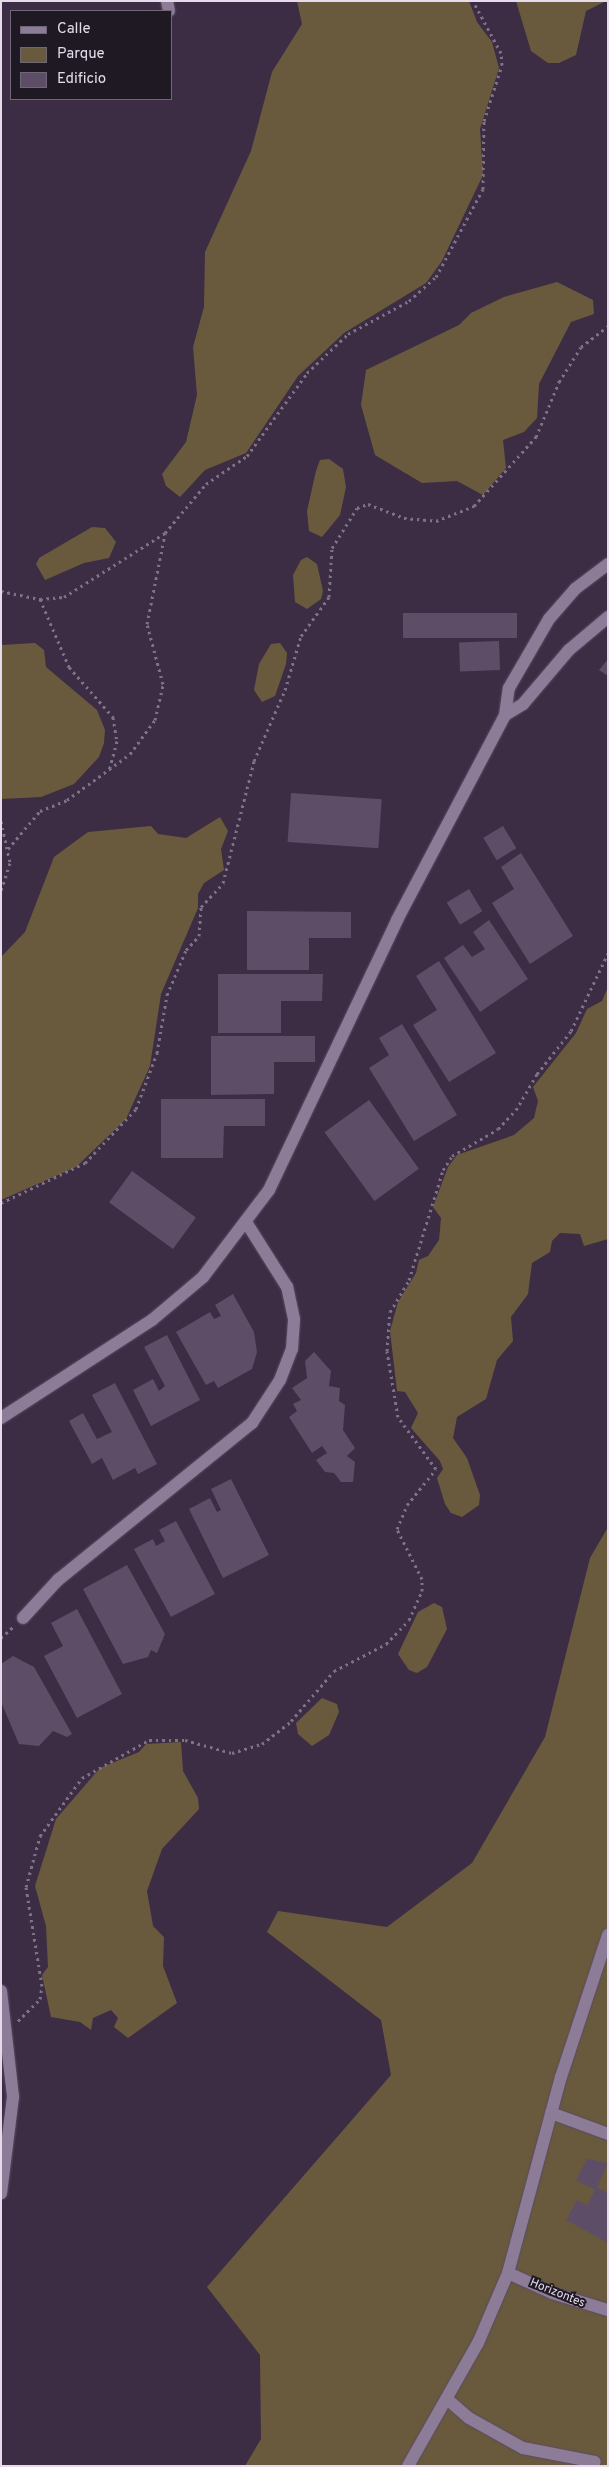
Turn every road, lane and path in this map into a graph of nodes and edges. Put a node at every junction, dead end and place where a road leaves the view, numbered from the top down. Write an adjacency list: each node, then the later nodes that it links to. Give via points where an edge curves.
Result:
1 (473, 1): 3 (path, via 501,53 502,65 484,121 483,189 436,277 409,301 348,334 306,373 247,456 206,484)
2 (608, 326): 14 (path, via 581,347 559,382 536,437 474,506 436,521 404,518 368,504 357,508 332,548 329,597 301,636 285,690 254,761 223,883 201,907 199,936 186,950 167,995 157,1054 136,1109 85,1163)
3 (165, 533): 6 (path, via 64,597); 9 (path, via 147,624 163,684 155,720)
4 (608, 564): 8 (street, via 575,589 549,619 509,688)
5 (1, 590): 6 (path)
6 (40, 599): 9 (path, via 69,667 113,717 117,741)
7 (608, 617): 8 (street, via 569,650 523,704)
8 (505, 715): 15 (street, via 397,920 269,1190)
9 (109, 771): 11 (path, via 67,800 40,811)
10 (1, 821): 11 (path)
11 (8, 849): 12 (path, via 9,876)
12 (1, 891)
13 (608, 953): 20 (path, via 571,1031 537,1074 516,1110 498,1128 452,1156 443,1170 409,1280 390,1312 387,1351 398,1417 436,1469 407,1504 396,1529 422,1579 422,1591 409,1620 386,1644 334,1671 290,1721 262,1744 232,1753 184,1740 149,1740 82,1778 40,1836 26,1887 40,1971 40,1999)
14 (1, 1203)
15 (246, 1222): 16 (street, via 202,1277 152,1320); 17 (street, via 287,1287 294,1319 292,1349 280,1380 252,1423 58,1580)
16 (2, 1418)
17 (23, 1618)
18 (608, 1936): 21 (street, via 596,1962)
19 (1, 1991): 20 (street)
20 (5, 2032): 23 (street, via 13,2097)
21 (551, 2113): 22 (street); 24 (street)
22 (608, 2134)
23 (1, 2193)
24 (508, 2273): 25 (street, Horizontes, via 552,2294); 26 (street, via 478,2343)
25 (608, 2310)
26 (447, 2399): 27 (street, via 477,2423 523,2448); 28 (street)
27 (597, 2463)
28 (408, 2466)

